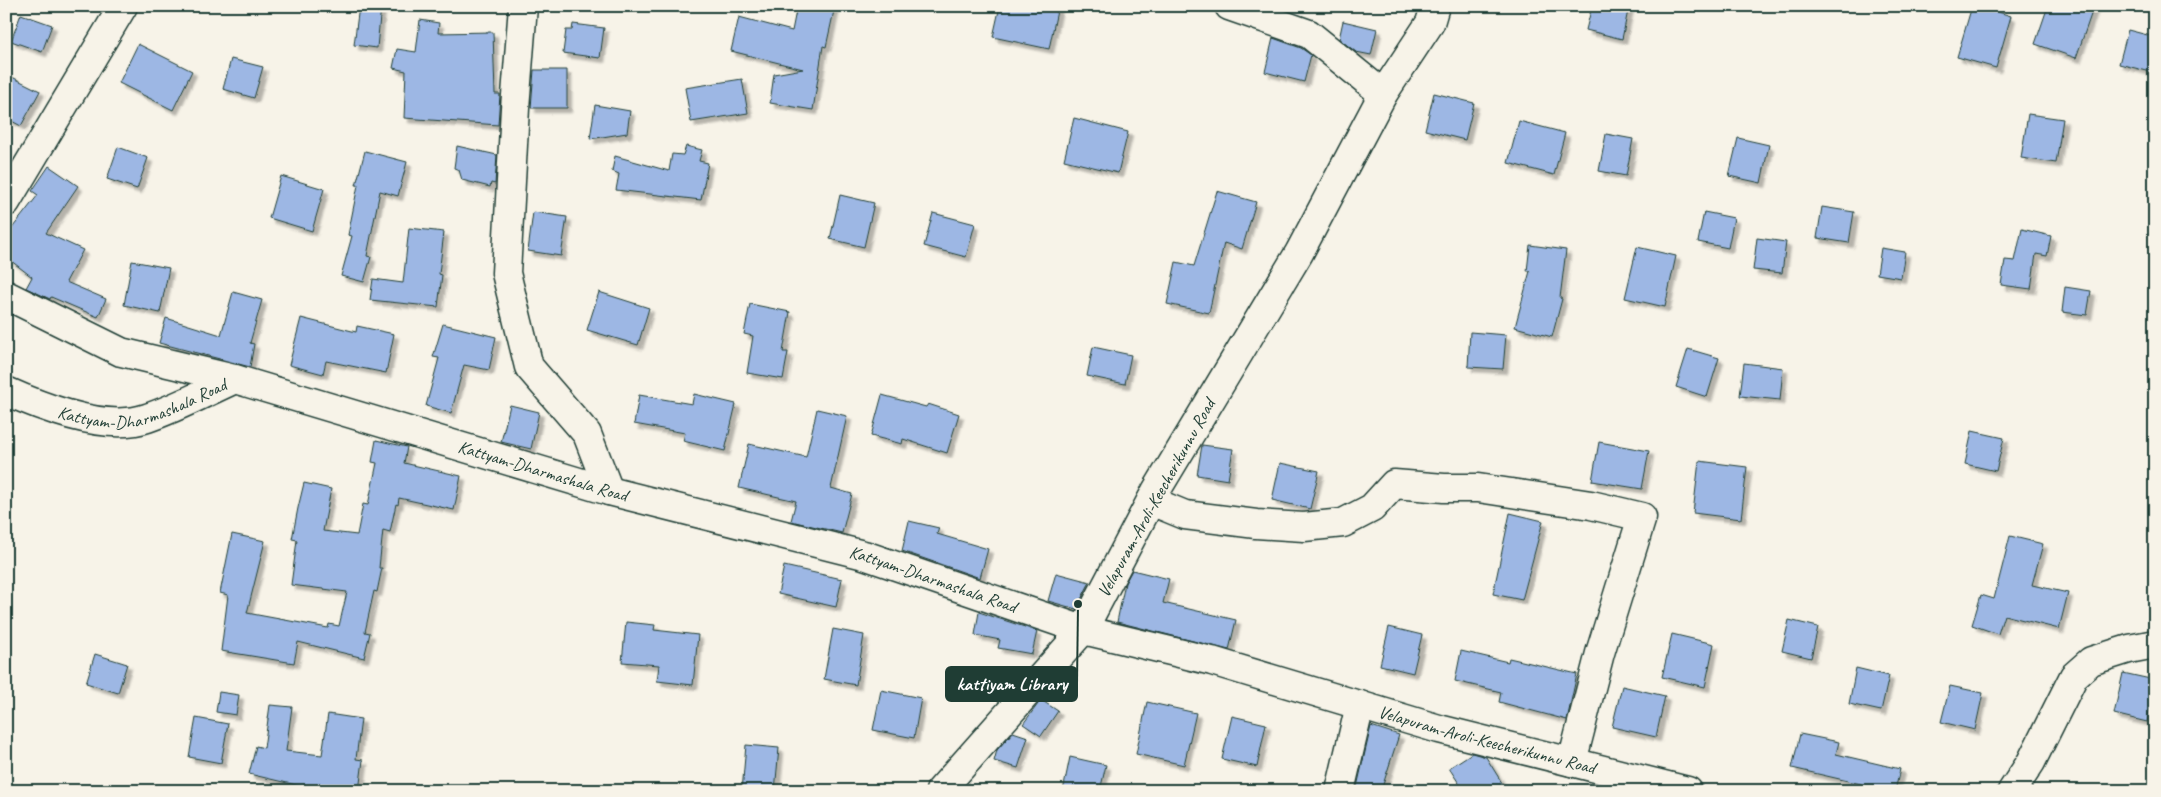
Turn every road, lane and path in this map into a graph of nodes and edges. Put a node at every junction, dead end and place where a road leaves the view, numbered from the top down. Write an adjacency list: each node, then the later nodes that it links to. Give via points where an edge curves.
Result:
1 (123, 6): 6 (street)
2 (523, 6): 10 (street, via 506,273 529,367 587,434)
3 (1229, 6): 5 (street, via 1309,34)
4 (1435, 6): 5 (street, Velapuram-Aroli-Keecherikunnu Road, via 1430,23)
5 (1383, 94): 11 (street, Velapuram-Aroli-Keecherikunnu Road, via 1298,254)
6 (6, 202)
7 (6, 295): 8 (street, via 121,352)
8 (236, 379): 9 (street, Kattyam-Dharmashala Road, via 146,419 115,423 92,420); 10 (street, Kattyam-Dharmashala Road)
9 (6, 391)
10 (609, 491): 12 (street, Kattyam-Dharmashala Road, via 864,555)
11 (1151, 501): 12 (street, Velapuram-Aroli-Keecherikunnu Road); 15 (street, via 1185,515 1304,527 1343,523 1372,508 1394,484 1478,488 1642,517 1600,653)
12 (1083, 630): 14 (street, Velapuram-Aroli-Keecherikunnu Road, via 1212,661); 16 (street)
13 (2155, 644): 19 (street, via 2091,661 2074,676 2031,762)
14 (1360, 705): 15 (street, Velapuram-Aroli-Keecherikunnu Road, via 1438,729); 17 (street)
15 (1572, 762): 18 (street, Velapuram-Aroli-Keecherikunnu Road)
16 (940, 791)
17 (1340, 791)
18 (1688, 791)
19 (2012, 791)

